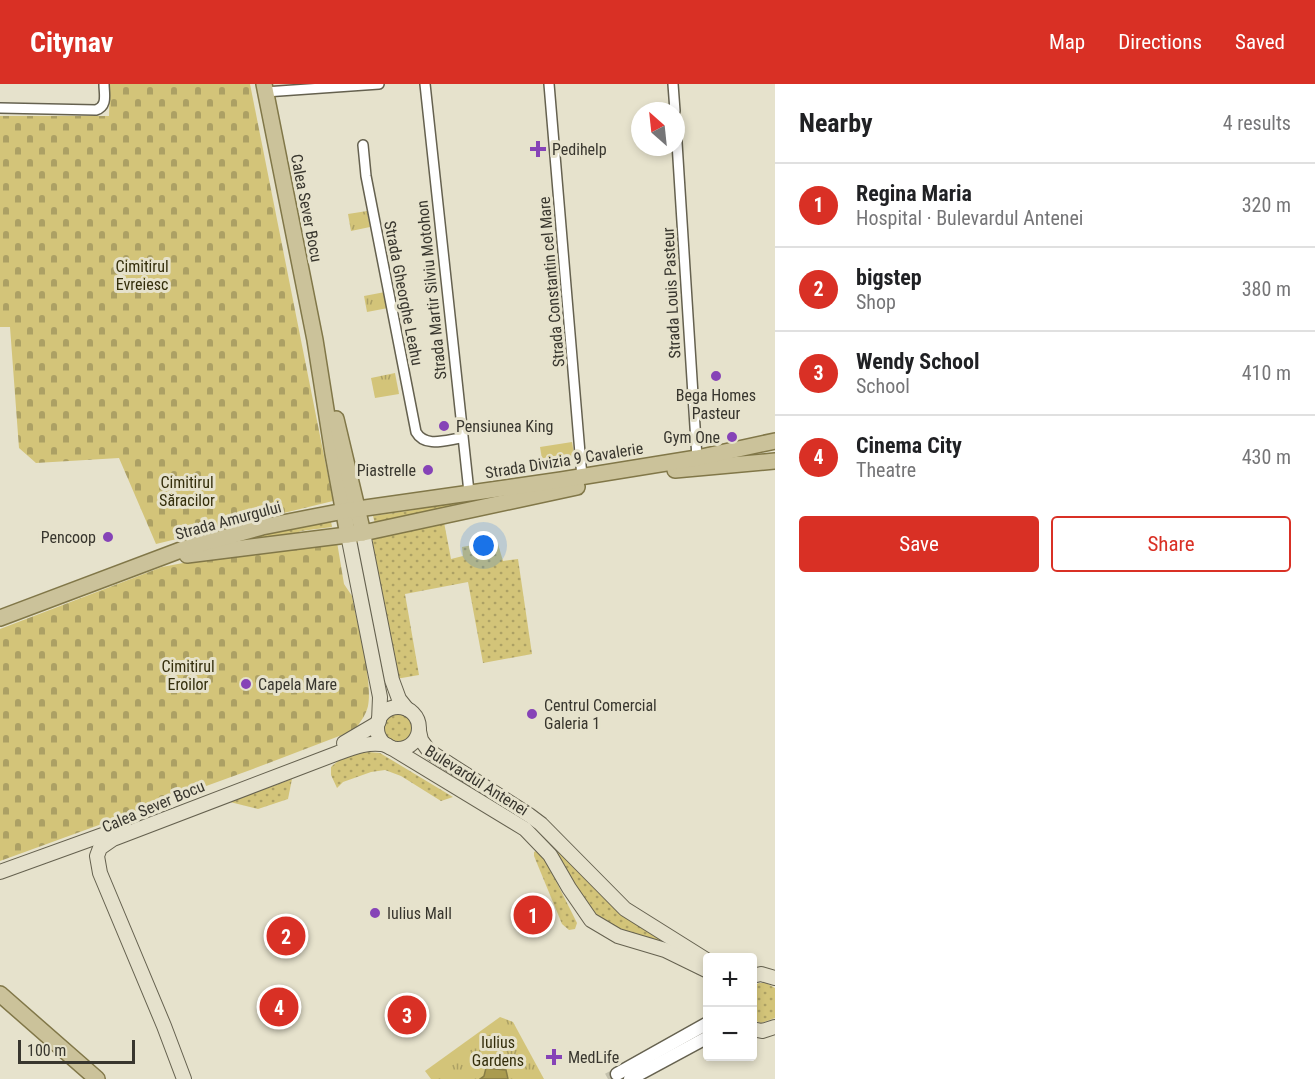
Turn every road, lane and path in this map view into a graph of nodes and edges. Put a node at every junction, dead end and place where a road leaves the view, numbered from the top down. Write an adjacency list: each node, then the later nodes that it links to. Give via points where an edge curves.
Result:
1 (104, 84): 8 (street, via 104,102 96,111)
2 (379, 84): 6 (street)
3 (425, 84): 11 (street, Strada Martir Silviu Motohon)
4 (549, 84): 15 (street, Strada Constantin cel Mare)
5 (673, 84): 7 (street)
6 (264, 88): 17 (main road, Calea Sever Bocu)
7 (674, 102)
8 (0, 108)
9 (363, 145): 11 (street, Strada Gheorghe Leahu, via 416,432 418,437 431,442)
10 (678, 156): 13 (street, Strada Louis Pasteur)
11 (461, 438): 16 (street, Strada Martir Silviu Motohon)
12 (775, 441): 13 (main road, Strada Divizia 9 Cavalerie)
13 (697, 458): 15 (main road, Strada Divizia 9 Cavalerie)
14 (775, 461): 18 (main road, Strada Divizia 9 Cavalerie, via 639,475)
15 (582, 477): 16 (main road, Strada Divizia 9 Cavalerie)
16 (469, 492): 17 (main road, Strada Divizia 9 Cavalerie)
17 (351, 510): 18 (main road, Calea Sever Bocu); 19 (main road, Strada Amurgului, via 222,537)
18 (356, 534): 19 (main road, Strada Amurgului, via 177,557); 21 (main road, Calea Sever Bocu); 22 (main road, Calea Sever Bocu, via 392,680 399,699)
19 (123, 571): 20 (main road, Strada Amurgului)
20 (0, 618)
21 (378, 686): 23 (main road, Calea Sever Bocu); 25 (main road, via 369,718)
22 (408, 709): 23 (main road, via 390,708); 24 (main road, via 416,716)
23 (378, 722): 25 (main road, Calea Sever Bocu); 26 (main road, via 379,735)
24 (419, 730): 26 (main road, via 408,746); 30 (main road, Bulevardul Antenei, via 429,751 541,824 625,909)
25 (352, 740): 27 (main road, Calea Sever Bocu)
26 (388, 746): 28 (main road, Calea Sever Bocu, via 372,743 350,749 152,823 113,839 100,848); 31 (main road, Bulevardul Antenei, via 525,829 550,855 591,920 618,936 665,950)
27 (76, 845): 28 (main road); 29 (main road, Calea Sever Bocu)
28 (97, 856): 41 (main road, Calea Sever Bocu, via 102,878)
29 (0, 872)
30 (703, 958)
31 (703, 969)
32 (757, 975): 33 (main road)
33 (775, 977)
34 (0, 994): 40 (main road)
35 (703, 1026): 39 (street)
36 (775, 1027): 37 (main road)
37 (757, 1030)
38 (703, 1040): 42 (street)
39 (617, 1074)
40 (97, 1079)
41 (184, 1079)
42 (630, 1079)

